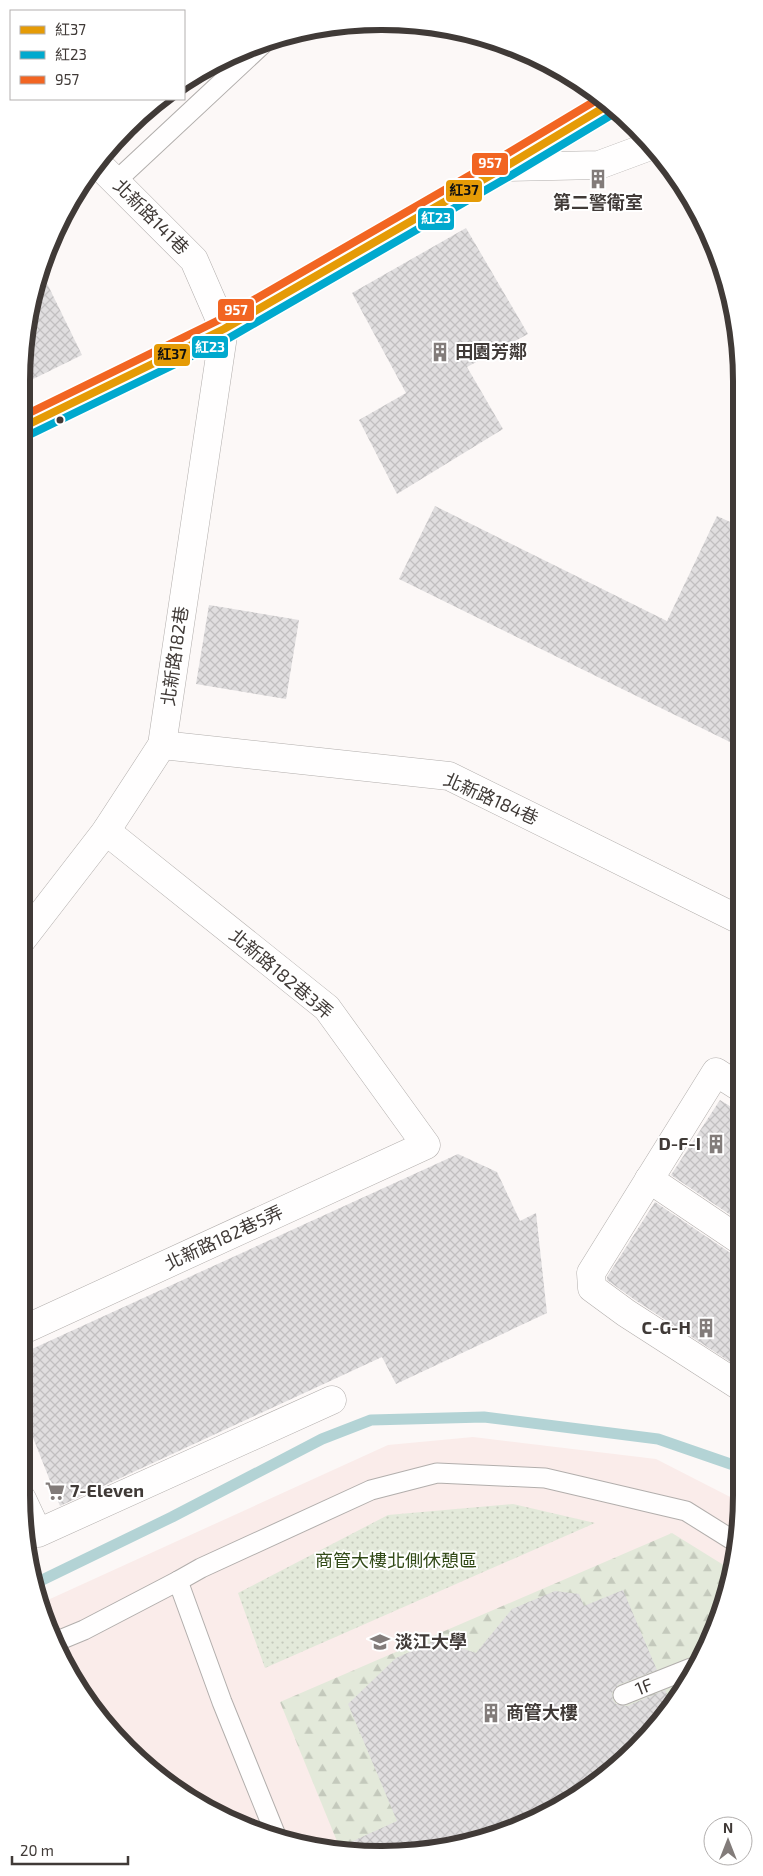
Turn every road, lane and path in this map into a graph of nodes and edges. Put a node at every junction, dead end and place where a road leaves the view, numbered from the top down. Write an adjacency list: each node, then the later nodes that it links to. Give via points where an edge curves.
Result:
1 (246, 57): 5 (lane)
2 (602, 109): 4 (street)
3 (644, 148): 4 (street, via 599,165)
4 (505, 167): 6 (street)
5 (106, 172): 6 (street, 北新路141巷, via 194,260)
6 (224, 329): 7 (street); 8 (street, 北新路182巷)
7 (30, 424)
8 (162, 745): 9 (street, 北新路182巷); 10 (street, 北新路184巷, via 449,776)
9 (106, 831): 11 (street, 北新路182巷); 13 (street, 北新路182巷3弄, via 327,1008)
10 (733, 917)
11 (30, 929)
12 (733, 1083): 14 (street, via 716,1072)
13 (426, 1145): 16 (street, 北新路182巷5弄)
14 (649, 1179): 15 (street); 17 (street, via 591,1273 592,1288)
15 (733, 1236)
16 (30, 1326)
17 (733, 1381)
18 (332, 1400): 19 (street, via 38,1533)
19 (31, 1518)
20 (730, 1539): 21 (lane, via 686,1511 545,1478 437,1473 370,1490)
21 (178, 1581): 22 (lane); 25 (lane)
22 (61, 1639)
23 (686, 1671): 24 (lane, 1F)
24 (624, 1695)
25 (273, 1828)

